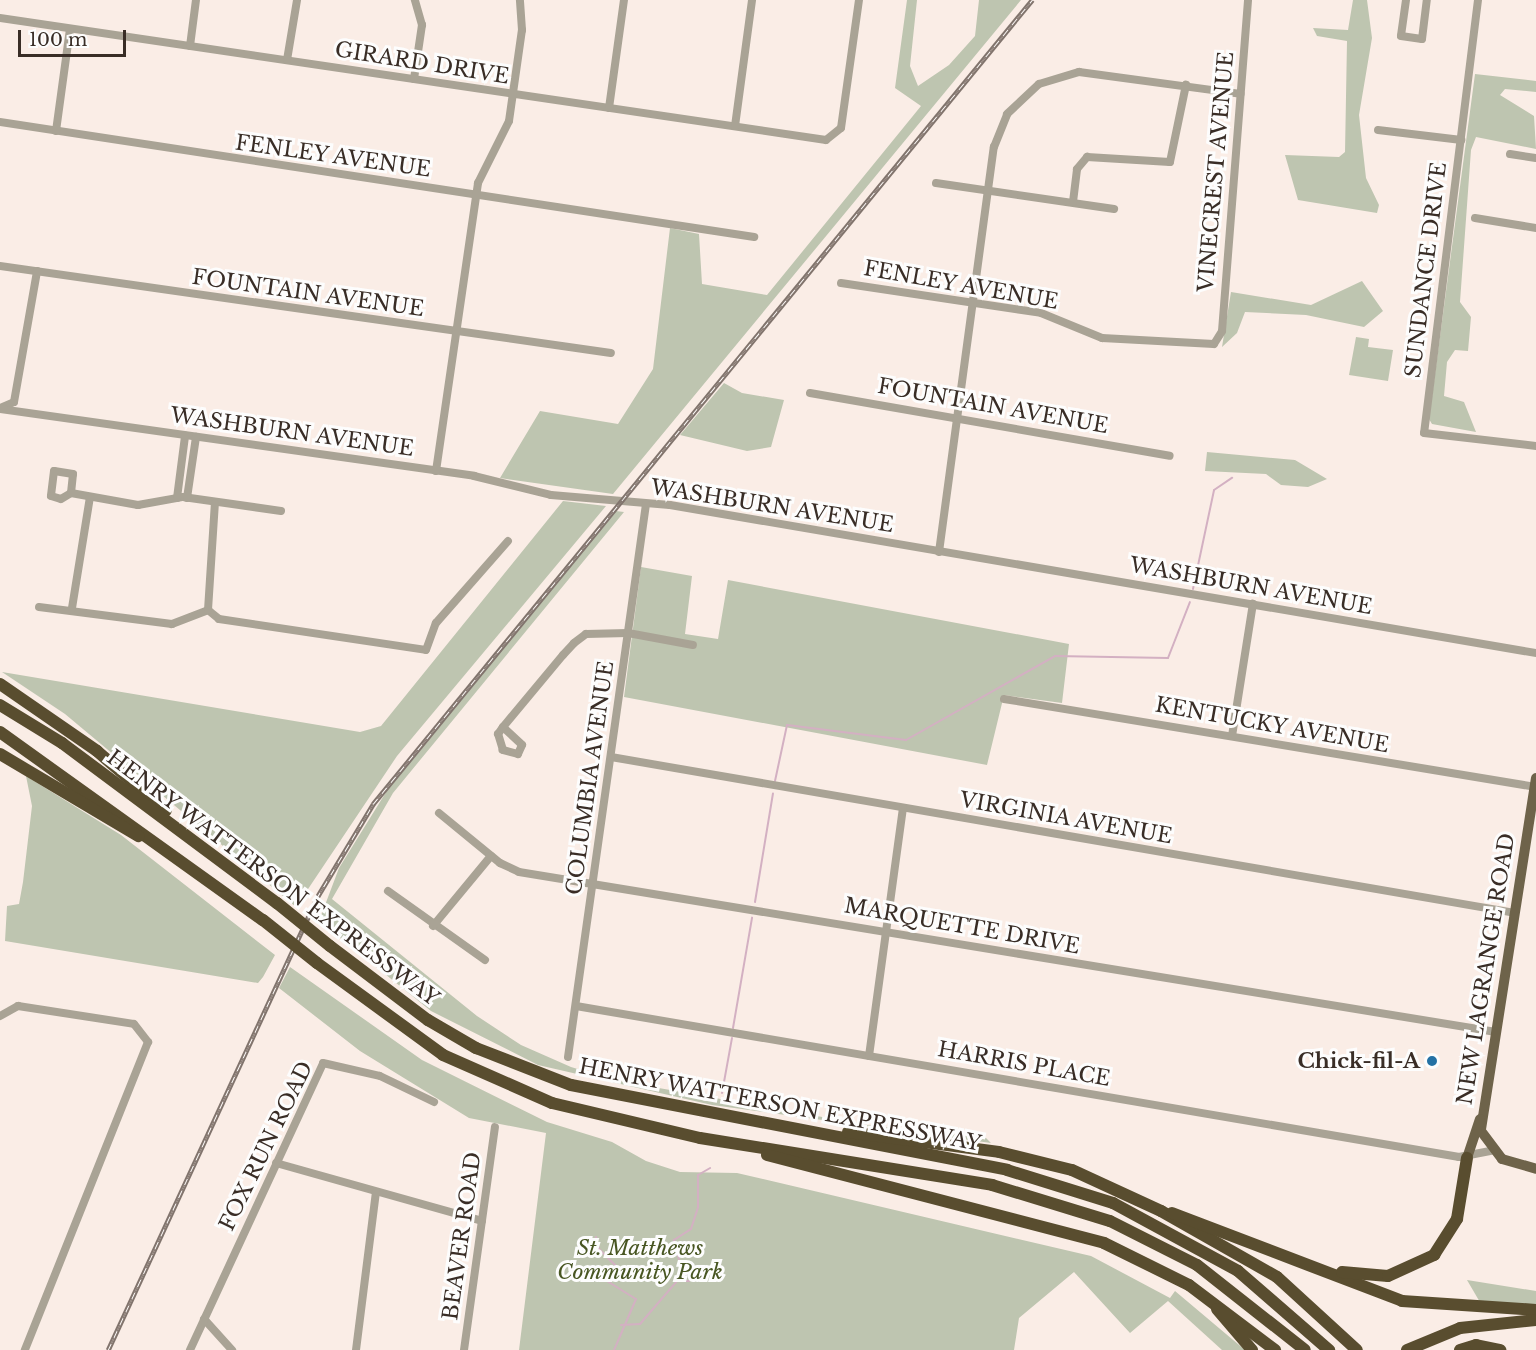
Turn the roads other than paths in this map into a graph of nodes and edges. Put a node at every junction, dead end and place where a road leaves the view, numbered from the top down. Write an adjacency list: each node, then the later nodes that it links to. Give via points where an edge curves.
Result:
1 (196, 0): 14 (street)
2 (297, 0): 15 (street)
3 (415, 0): 16 (street, via 422,25)
4 (520, 0): 19 (street)
5 (624, 0): 20 (street)
6 (752, 0): 22 (street)
7 (859, 0): 22 (street, GIRARD DRIVE, via 836,135 819,140)
8 (1248, 0): 18 (street, VINECREST AVENUE)
9 (1406, 0): 10 (street, via 1401,36 1422,39)
10 (1427, 0)
11 (1478, 0): 25 (street, SUNDANCE DRIVE)
12 (0, 18): 13 (street, GIRARD DRIVE)
13 (70, 29): 14 (street, GIRARD DRIVE); 24 (street)
14 (190, 46): 15 (street, GIRARD DRIVE)
15 (287, 60): 16 (street, GIRARD DRIVE)
16 (414, 79): 19 (street, GIRARD DRIVE)
17 (1186, 86): 18 (street); 29 (street, via 1088,72 1039,84 1017,102 998,130); 31 (street, via 1170,162 1087,157 1077,169)
18 (1240, 94): 41 (street, VINECREST AVENUE, via 1222,331)
19 (513, 95): 20 (street, GIRARD DRIVE); 30 (street, via 509,121)
20 (609, 108): 22 (street, GIRARD DRIVE)
21 (0, 122): 24 (street, FENLEY AVENUE)
22 (735, 126)
23 (1378, 130): 25 (street)
24 (56, 131): 30 (street, FENLEY AVENUE)
25 (1461, 140): 48 (street, SUNDANCE DRIVE, via 1424,433)
26 (1510, 154): 27 (street)
27 (1536, 158)
28 (936, 183): 29 (street)
29 (988, 192): 31 (street); 39 (street)
30 (477, 195): 35 (street, FENLEY AVENUE); 40 (street)
31 (1073, 202): 32 (street)
32 (1114, 209)
33 (1475, 218): 34 (street)
34 (1536, 228)
35 (754, 237)
36 (0, 266): 37 (street, FOUNTAIN AVENUE)
37 (37, 271): 40 (street, FOUNTAIN AVENUE); 44 (street, via 14,402)
38 (841, 283): 39 (street, FENLEY AVENUE)
39 (974, 302): 41 (street, FENLEY AVENUE, via 1049,315 1102,338); 45 (street)
40 (455, 334): 42 (street, FOUNTAIN AVENUE); 50 (street)
41 (1214, 344)
42 (611, 353)
43 (810, 393): 45 (street, FOUNTAIN AVENUE)
44 (0, 409): 46 (street, WASHBURN AVENUE)
45 (958, 418): 49 (street, FOUNTAIN AVENUE); 59 (street)
46 (185, 435): 47 (street, WASHBURN AVENUE); 53 (street)
47 (196, 437): 50 (street, WASHBURN AVENUE); 54 (street)
48 (1536, 446)
49 (1170, 456)
50 (436, 471): 56 (street, WASHBURN AVENUE, via 551,495)
51 (71, 493): 52 (street)
52 (90, 497): 53 (street, via 138,505); 62 (street)
53 (177, 498): 54 (street)
54 (187, 498): 55 (street)
55 (215, 503): 57 (street); 63 (street)
56 (646, 504): 59 (street, WASHBURN AVENUE); 64 (street, COLUMBIA AVENUE)
57 (281, 511)
58 (508, 542): 63 (street, via 436,622 426,650 219,619)
59 (939, 552): 60 (street, WASHBURN AVENUE)
60 (1253, 604): 66 (street, WASHBURN AVENUE); 72 (street)
61 (39, 607): 62 (street)
62 (72, 608): 63 (street, via 172,624)
63 (208, 610)
64 (628, 633): 65 (street); 70 (street, via 599,631 582,637); 74 (street, COLUMBIA AVENUE)
65 (693, 645)
66 (1536, 653)
67 (0, 684): 79 (highway, via 97,751)
68 (1004, 699): 72 (street, KENTUCKY AVENUE)
69 (0, 705): 79 (highway, HENRY WATTERSON EXPRESSWAY, via 62,743)
70 (503, 727)
71 (0, 732): 81 (highway, HENRY WATTERSON EXPRESSWAY)
72 (1232, 736): 75 (street, KENTUCKY AVENUE)
73 (0, 754): 81 (highway)
74 (611, 757): 76 (street, VIRGINIA AVENUE); 80 (street, COLUMBIA AVENUE)
75 (1536, 784): 83 (main road, NEW LAGRANGE ROAD)
76 (903, 808): 83 (street, VIRGINIA AVENUE); 85 (street)
77 (439, 813): 78 (street, MARQUETTE DRIVE)
78 (491, 856): 80 (street, MARQUETTE DRIVE, via 519,872); 84 (street)
79 (232, 870): 93 (highway, HENRY WATTERSON EXPRESSWAY, bridge, via 428,1020 507,1062 591,1092)
80 (593, 882): 85 (street, MARQUETTE DRIVE); 87 (street, COLUMBIA AVENUE)
81 (220, 888): 96 (highway, HENRY WATTERSON EXPRESSWAY, bridge, via 404,1030 488,1078 594,1116)
82 (388, 891): 84 (street)
83 (1515, 913): 89 (main road, NEW LAGRANGE ROAD)
84 (433, 926): 86 (street)
85 (886, 931): 89 (street, MARQUETTE DRIVE); 90 (street)
86 (485, 960)
87 (576, 1006): 90 (street, HARRIS PLACE); 91 (street, COLUMBIA AVENUE)
88 (0, 1016): 109 (street, via 18,1006 134,1024 148,1042)
89 (1496, 1032): 94 (main road, NEW LAGRANGE ROAD)
90 (870, 1056): 98 (street, HARRIS PLACE)
91 (568, 1057)
92 (434, 1102): 99 (street, FOX RUN ROAD, via 380,1076 325,1062)
93 (718, 1116): 102 (highway, via 1027,1158 1072,1170); 117 (highway, HENRY WATTERSON EXPRESSWAY, via 1007,1170 1090,1194 1154,1221 1229,1265)
94 (1482, 1116): 97 (main road, NEW LAGRANGE ROAD, via 1481,1131); 98 (main road)
95 (495, 1127): 103 (street, BEAVER ROAD)
96 (700, 1138): 105 (highway, via 1077,1234 1140,1258); 116 (highway, HENRY WATTERSON EXPRESSWAY, via 964,1179 1074,1207 1197,1265)
97 (1491, 1151): 98 (street, HARRIS PLACE); 100 (main road, via 1505,1161)
98 (1467, 1158): 104 (highway, via 1456,1223 1442,1246 1419,1265 1369,1277)
99 (276, 1163): 101 (street); 107 (street, FOX RUN ROAD)
100 (1536, 1169)
101 (376, 1192): 103 (street); 112 (street)
102 (1161, 1211): 104 (highway, via 1185,1215); 118 (highway, via 1277,1277)
103 (482, 1221): 113 (street, BEAVER ROAD)
104 (1299, 1259): 106 (highway, via 1401,1300)
105 (1207, 1297): 114 (highway); 115 (highway)
106 (1536, 1310)
107 (204, 1319): 110 (street, FOX RUN ROAD); 111 (street)
108 (1536, 1320): 119 (highway, via 1460,1328)
109 (25, 1350)
110 (190, 1350)
111 (232, 1350)
112 (356, 1350)
113 (464, 1350)
114 (1252, 1350)
115 (1275, 1350)
116 (1305, 1350)
117 (1329, 1350)
118 (1357, 1350)
119 (1407, 1350)
120 (1460, 1350): 121 (highway, via 1476,1346)
121 (1500, 1350)

